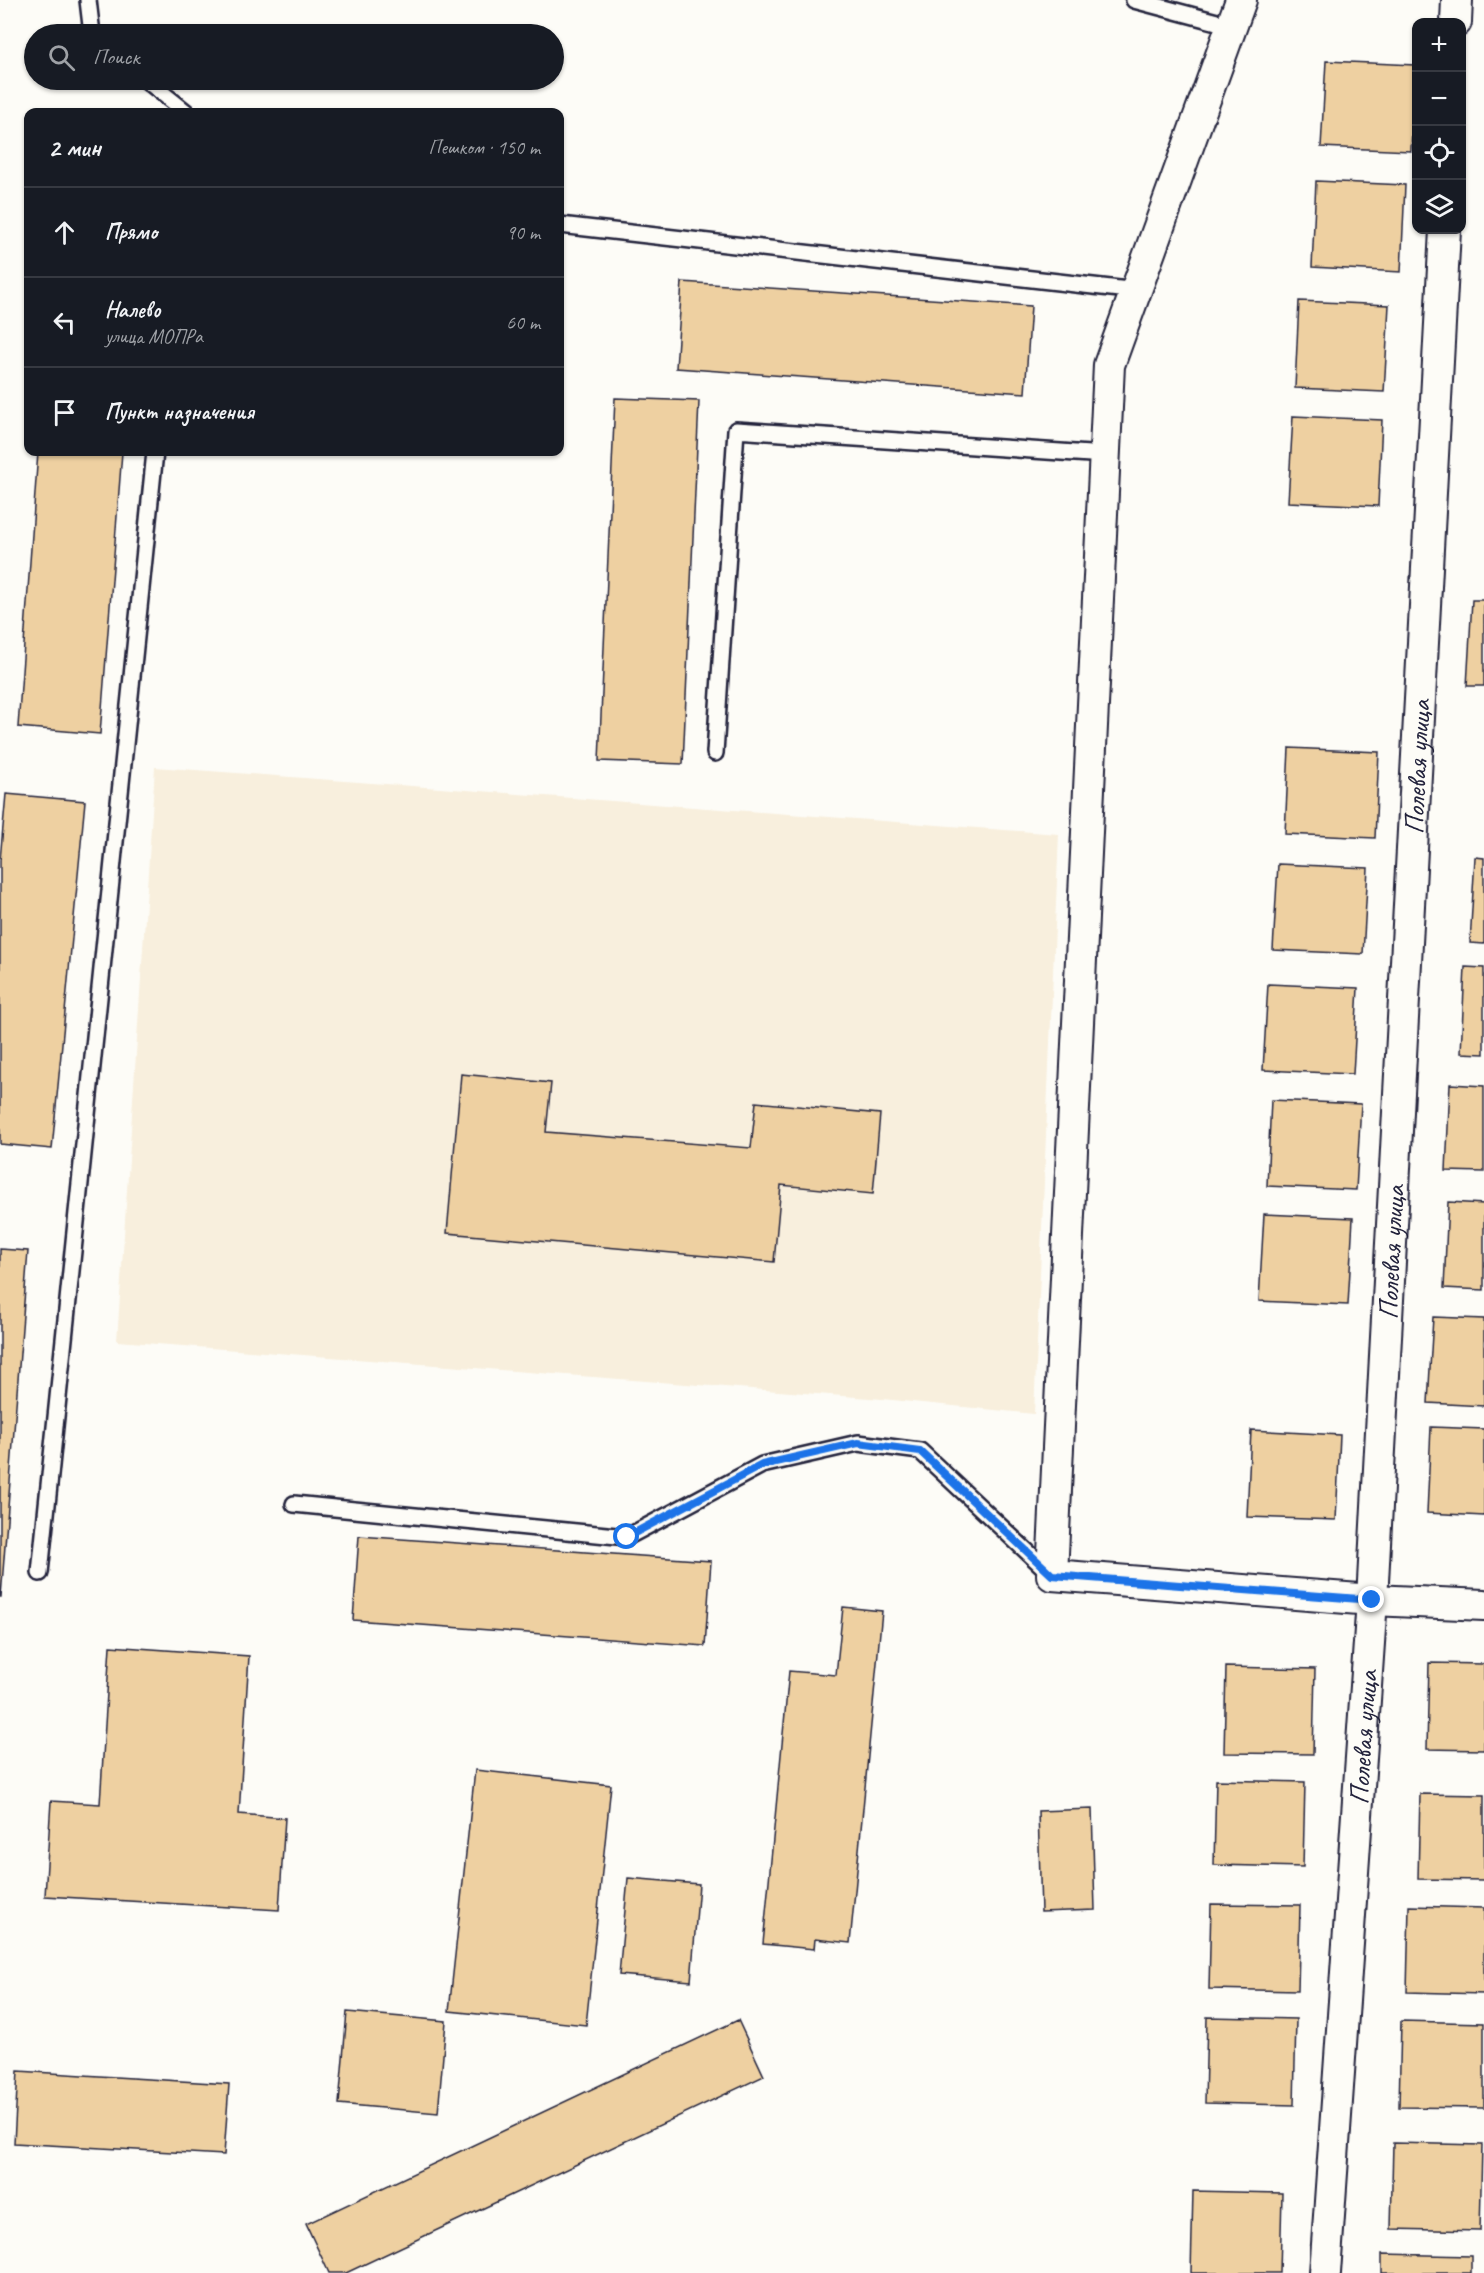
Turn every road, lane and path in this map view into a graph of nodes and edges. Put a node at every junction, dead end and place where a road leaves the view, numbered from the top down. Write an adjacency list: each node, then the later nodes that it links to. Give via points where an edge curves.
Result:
1 (88, 0): 6 (lane)
2 (1134, 0): 4 (lane)
3 (1457, 0): 5 (street)
4 (1237, 13): 11 (street)
5 (1456, 18)
6 (91, 24)
7 (158, 90): 8 (lane)
8 (181, 108)
9 (564, 225): 11 (lane)
10 (1445, 234): 18 (street, Полевая улица)
11 (1137, 291): 12 (street, via 1109,365)
12 (1105, 455): 14 (lane, via 735,430); 17 (street)
13 (155, 456): 16 (lane)
14 (715, 753)
15 (294, 1504): 17 (lane, via 627,1537 762,1465 858,1443 920,1451)
16 (40, 1573)
17 (1052, 1575): 18 (street)
18 (1372, 1600): 19 (street); 20 (street, Полевая улица)
19 (1484, 1605)
20 (1325, 2273)

